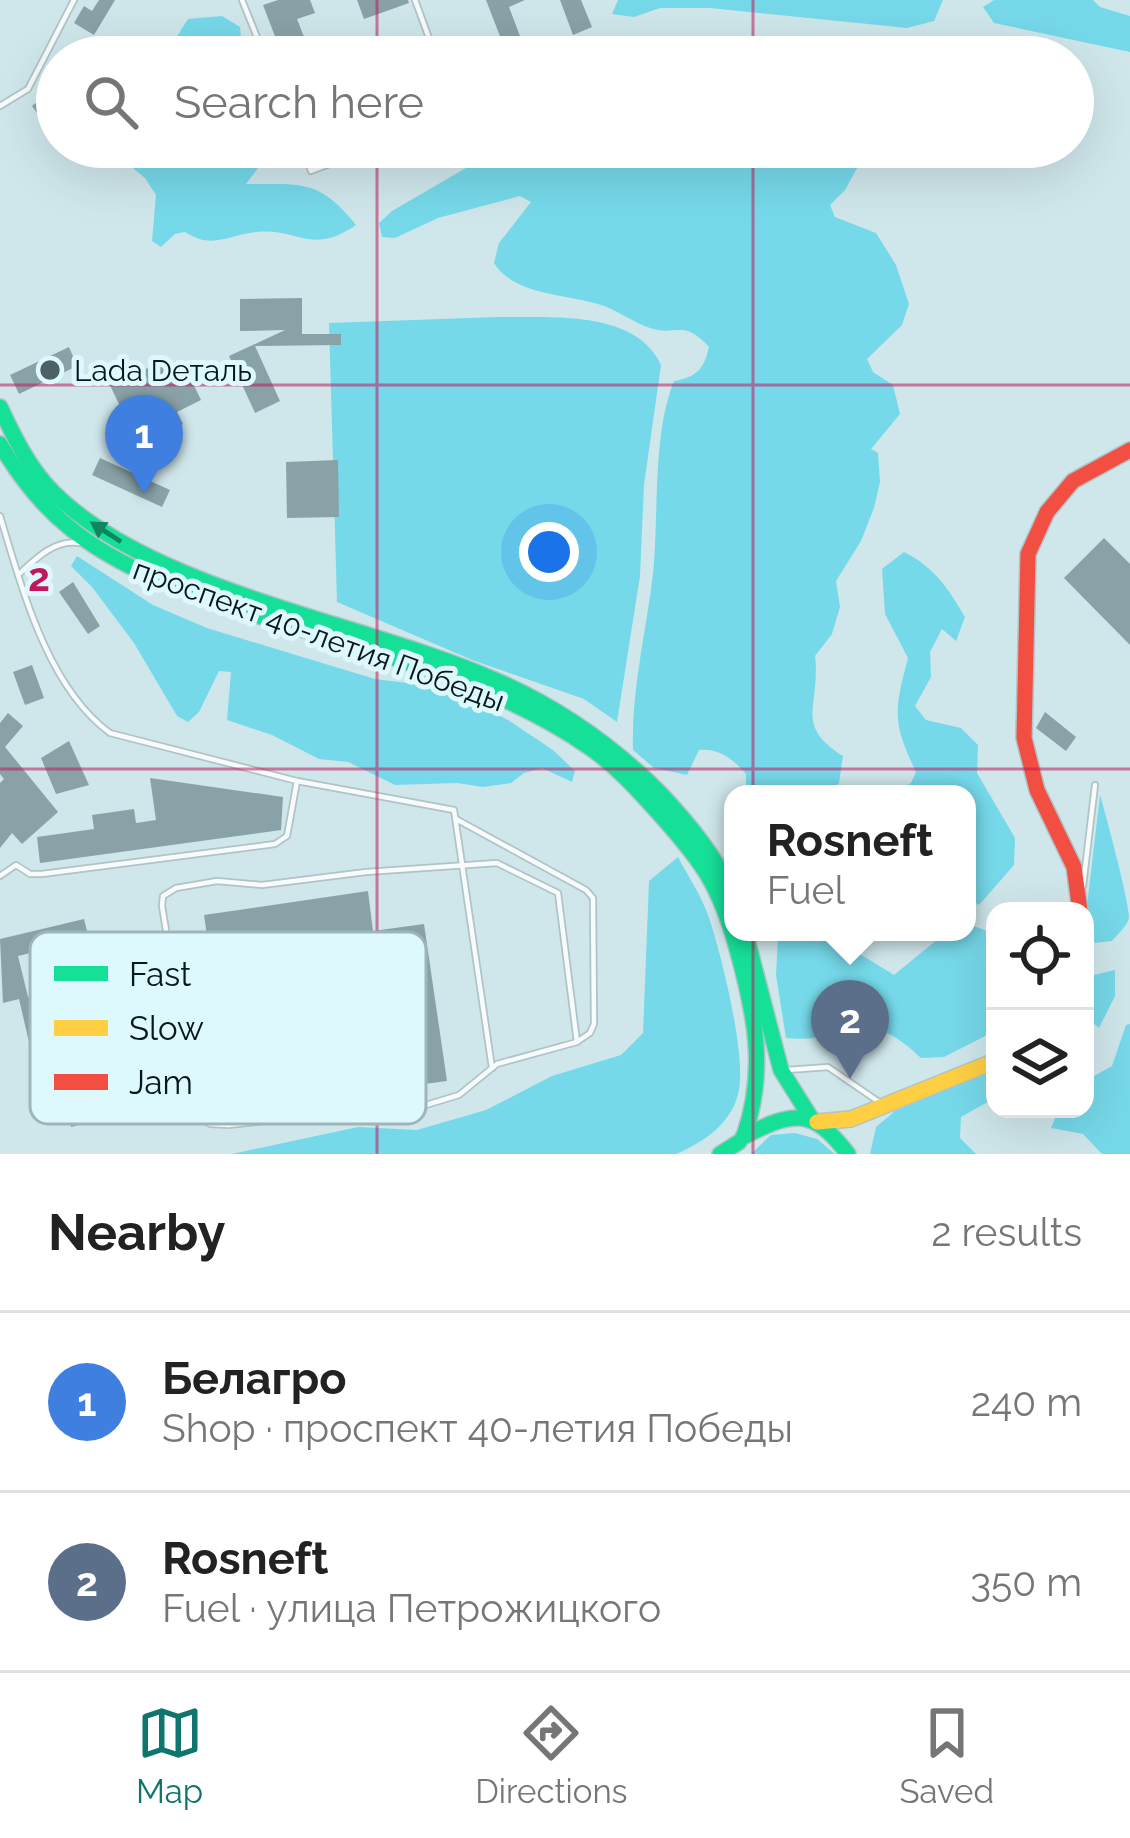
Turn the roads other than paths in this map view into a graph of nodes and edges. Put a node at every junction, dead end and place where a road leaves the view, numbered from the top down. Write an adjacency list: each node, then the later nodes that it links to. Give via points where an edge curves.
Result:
1 (74, 0): 4 (lane)
2 (242, 0): 5 (lane)
3 (416, 0): 6 (lane)
4 (55, 36)
5 (257, 36)
6 (429, 36)
7 (36, 73): 8 (lane)
8 (0, 106)
9 (0, 407): 11 (main road, проспект 40-летия Победы)
10 (1130, 450): 21 (main road, via 1073,481 1028,554 1024,737 1037,790 1074,867)
11 (8, 455): 13 (main road, проспект 40-летия Победы, via 40,504); 20 (main road, проспект 40-летия Победы, one-way to 11, via 691,827 596,734 494,679 185,573 126,545)
12 (0, 516): 14 (lane)
13 (93, 546): 14 (lane, via 54,546); 23 (main road, проспект 40-летия Победы, via 178,588 486,693 588,746 679,835)
14 (19, 575): 15 (lane, via 65,689 85,715 142,744)
15 (297, 781): 17 (lane, via 454,810); 19 (lane, via 286,836 275,844 42,874 16,865)
16 (1095, 784): 22 (lane)
17 (456, 819): 18 (lane); 27 (lane, via 593,898 594,1024)
18 (464, 865): 24 (lane, via 168,891); 27 (lane, via 503,863 558,893); 29 (lane)
19 (0, 876)
20 (724, 876)
21 (1079, 902)
22 (1081, 902)
23 (724, 904)
24 (166, 932)
25 (735, 941): 34 (main road, проспект 40-летия Победы, via 762,1078)
26 (747, 941): 30 (main road)
27 (577, 1042): 29 (lane)
28 (986, 1065): 32 (main road)
29 (492, 1069): 31 (lane, via 459,1095)
30 (781, 1070): 32 (lane, via 828,1067); 33 (main road)
31 (426, 1105)
32 (884, 1105): 33 (main road, via 851,1119); 35 (main road)
33 (814, 1120): 34 (main road, via 774,1121); 35 (main road)
34 (738, 1144): 36 (main road)
35 (848, 1153)
36 (720, 1154)

